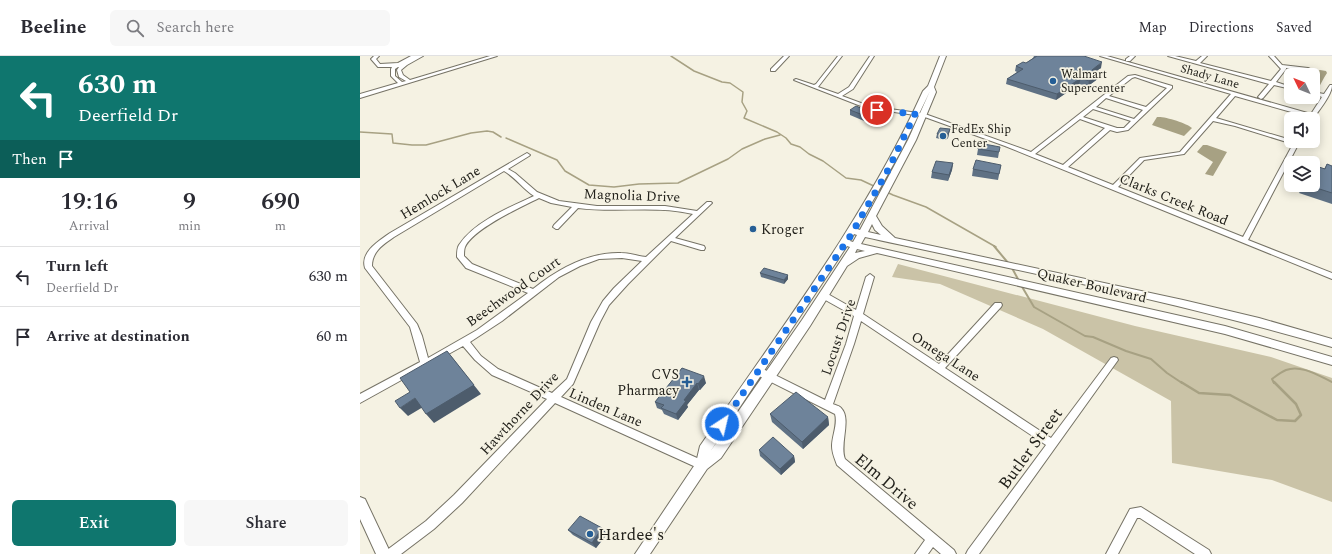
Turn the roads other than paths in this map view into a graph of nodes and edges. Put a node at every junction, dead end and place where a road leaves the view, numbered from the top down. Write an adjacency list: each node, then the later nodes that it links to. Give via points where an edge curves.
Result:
1 (377, 56): 16 (street, via 373,59 379,64)
2 (415, 56): 16 (street)
3 (421, 56): 16 (street)
4 (495, 56): 23 (street)
5 (785, 56): 19 (street)
6 (840, 56): 28 (street)
7 (872, 56): 31 (street, via 851,88)
8 (943, 56): 40 (main road, via 931,87 933,92)
9 (1102, 56): 29 (street, Shady Lane)
10 (1133, 56): 14 (street)
11 (1170, 56): 15 (street)
12 (1205, 56): 15 (street)
13 (1270, 56): 17 (street)
14 (1128, 60)
15 (1196, 63): 24 (street)
16 (400, 65): 20 (street); 21 (street, via 392,72)
17 (1281, 66): 18 (street); 24 (street, via 1284,69)
18 (1299, 68)
19 (773, 70)
20 (401, 76): 21 (street); 23 (street)
21 (395, 78): 25 (street)
22 (796, 80): 28 (street, Clarks Creek Road)
23 (409, 81): 25 (street)
24 (1272, 83): 26 (street); 34 (street)
25 (401, 84): 30 (street)
26 (1284, 86)
27 (1332, 86): 35 (street)
28 (814, 87): 31 (street, Clarks Creek Road)
29 (1234, 94): 38 (street, Shady Lane); 42 (street)
30 (360, 96)
31 (838, 96): 40 (street, Clarks Creek Road, via 872,109)
32 (1105, 96): 36 (street); 37 (street); 37 (street, via 1132,76 1170,87)
33 (1320, 96): 35 (street)
34 (1261, 97)
35 (1325, 97): 39 (street)
36 (1092, 107): 41 (street); 43 (street)
37 (1147, 109): 43 (street)
38 (1292, 112)
39 (1315, 112)
40 (919, 115): 48 (street, Clarks Creek Road); 56 (main road, via 890,185); 58 (main road)
41 (1079, 117): 44 (street); 48 (street)
42 (1212, 119): 45 (street); 51 (street, via 1182,153 1142,159)
43 (1135, 121): 44 (street, via 1123,130)
44 (1109, 128): 49 (street)
45 (1284, 138)
46 (1293, 148): 62 (street, via 1282,166 1261,214)
47 (527, 155): 50 (street, Hemlock Lane)
48 (1032, 155): 49 (street, Clarks Creek Road)
49 (1064, 168): 51 (street, Clarks Creek Road)
50 (503, 169): 52 (street, Magnolia Drive, via 515,175); 79 (street, Hemlock Lane, via 392,235 370,255 368,266 417,331)
51 (1114, 188): 62 (street, Clarks Creek Road)
52 (539, 196): 54 (street, Magnolia Drive); 71 (street, via 476,230 465,241 460,256 469,266)
53 (709, 203): 55 (street, Hawthorne Drive)
54 (576, 207): 55 (street, Magnolia Drive, via 676,208); 57 (street)
55 (698, 213): 60 (street, Hawthorne Drive)
56 (872, 216): 59 (main road); 61 (main road, via 880,231)
57 (556, 227)
58 (852, 231): 59 (main road, Quaker Boulevard); 63 (main road)
59 (862, 234): 61 (main road, Quaker Boulevard); 64 (main road)
60 (671, 239): 65 (street); 67 (street, Hawthorne Drive)
61 (896, 241): 76 (main road, Quaker Boulevard, via 1183,304)
62 (1244, 241): 69 (street, Clarks Creek Road)
63 (845, 243): 64 (main road, Quaker Boulevard); 81 (main road)
64 (855, 244): 66 (main road, Quaker Boulevard); 68 (main road)
65 (701, 248)
66 (876, 250): 68 (main road, via 856,256); 78 (main road, Quaker Boulevard, via 1225,330)
67 (647, 260): 71 (street, Beechwood Court, via 614,255 585,261 557,274); 83 (street, Hawthorne Drive, via 616,290 607,303 596,321 570,381)
68 (841, 267): 72 (main road)
69 (1332, 276)
70 (870, 277): 74 (street, Locust Drive)
71 (534, 292): 75 (street, Beechwood Court, via 498,321)
72 (823, 295): 74 (street, Omega Lane); 81 (main road)
73 (998, 305): 80 (street)
74 (860, 316): 80 (street, Omega Lane); 84 (street, Locust Drive)
75 (464, 341): 79 (street, Beechwood Court); 83 (street, Linden Lane, via 478,358 495,372)
76 (1332, 343)
77 (1114, 360): 85 (street, Butler Street)
78 (1332, 360)
79 (425, 363): 82 (street, Beechwood Court)
80 (940, 368): 85 (street, Omega Lane)
81 (763, 374): 84 (street, Elm Drive); 86 (main road, via 717,454)
82 (360, 399)
83 (553, 400): 86 (street, Linden Lane); 90 (street, Hawthorne Drive, via 455,502 430,525)
84 (828, 404): 88 (street, Elm Drive, via 842,415 836,448 841,462)
85 (1052, 444): 94 (street, Butler Street)
86 (702, 465): 91 (main road)
87 (360, 504): 89 (main road)
88 (932, 540): 92 (street); 93 (street, Elm Drive)
89 (384, 554)
90 (391, 554)
91 (642, 554)
92 (921, 554)
93 (950, 554)
94 (972, 554)
95 (1112, 554): 96 (street, via 1134,513 1141,512)
96 (1205, 554)

